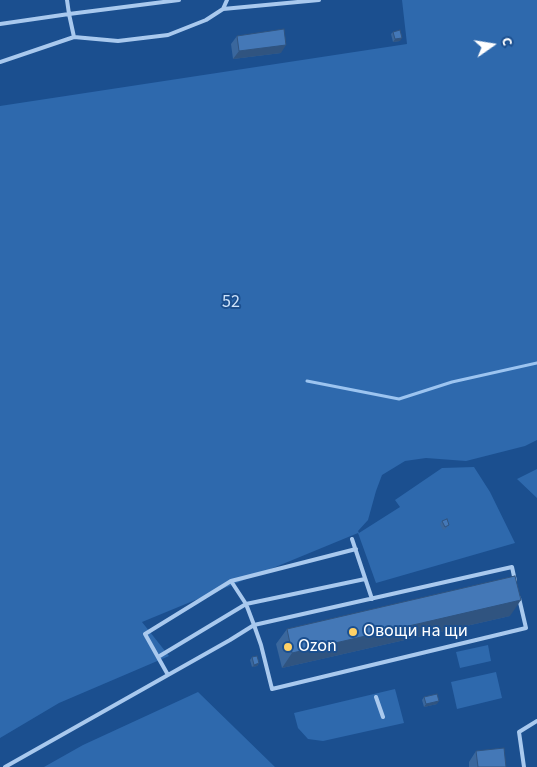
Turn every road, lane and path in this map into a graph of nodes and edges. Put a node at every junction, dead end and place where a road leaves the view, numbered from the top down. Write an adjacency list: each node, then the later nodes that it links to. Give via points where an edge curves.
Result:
1 (67, 0): 6 (lane)
2 (179, 0): 6 (lane)
3 (227, 0): 5 (lane)
4 (319, 0): 5 (lane)
5 (223, 9): 8 (lane, via 206,20 168,35 118,41)
6 (69, 14): 7 (lane); 8 (lane)
7 (0, 24)
8 (74, 37): 9 (lane)
9 (0, 62)
10 (352, 538): 11 (lane)
11 (356, 549): 12 (lane); 13 (lane)
12 (365, 579): 16 (lane); 17 (lane)
13 (231, 581): 17 (lane); 19 (lane, via 145,634)
14 (516, 586): 16 (lane, via 512,568)
15 (519, 595): 18 (lane, via 526,628 272,689)
16 (372, 599): 18 (lane)
17 (246, 604): 18 (lane); 19 (lane)
18 (254, 625): 20 (lane)
19 (158, 657): 20 (lane)
20 (168, 675): 24 (lane)
21 (376, 697): 22 (lane)
22 (383, 717)
23 (537, 721): 25 (lane, via 519,732)
24 (5, 767)
25 (524, 767)

